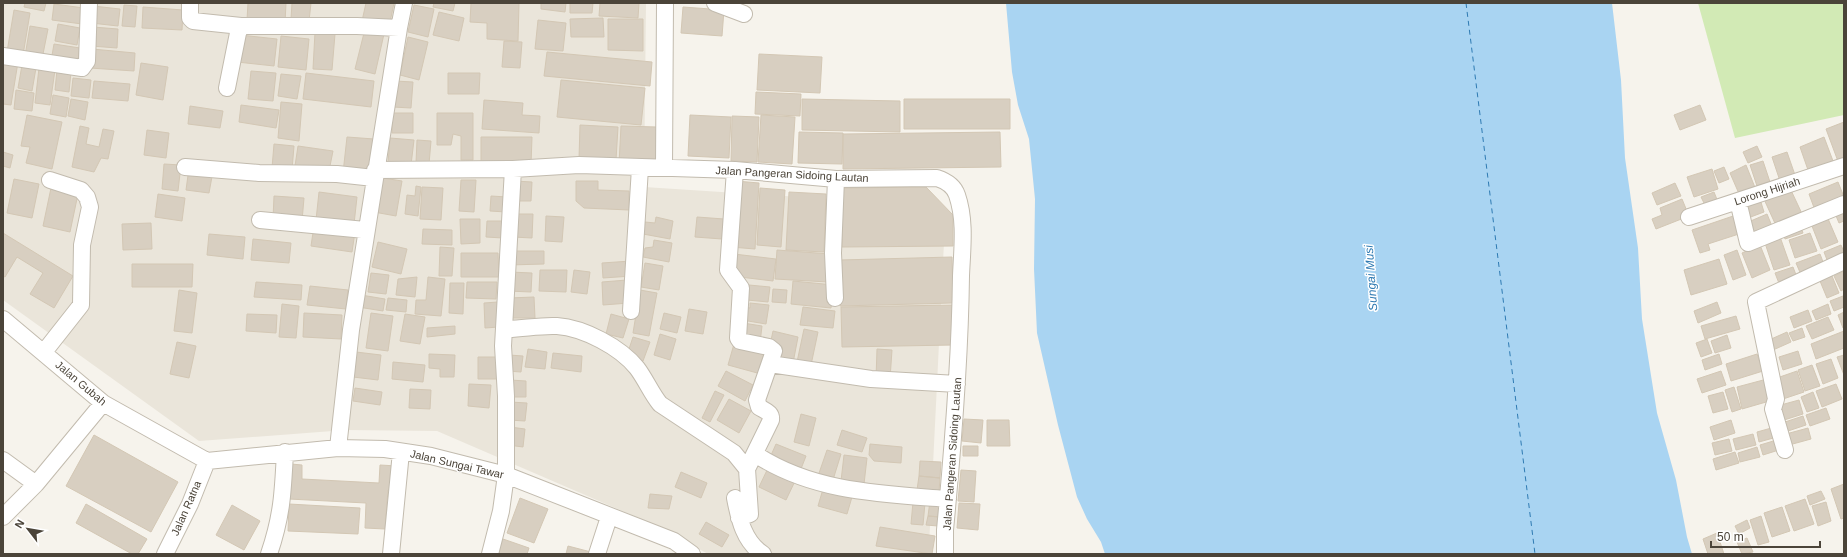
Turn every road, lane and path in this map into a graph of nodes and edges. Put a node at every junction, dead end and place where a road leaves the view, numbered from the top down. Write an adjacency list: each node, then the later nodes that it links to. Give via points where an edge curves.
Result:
1 (89, 3): 9 (street, via 87,61 82,68)
2 (190, 3): 7 (street, via 190,18 193,21)
3 (404, 3): 8 (street)
4 (665, 3): 14 (street)
5 (715, 3): 6 (street)
6 (744, 14)
7 (241, 26): 8 (street); 10 (street)
8 (398, 28): 17 (street)
9 (3, 56)
10 (227, 88)
11 (1844, 166): 20 (street, Lorong Hijriah)
12 (185, 167): 17 (street, Jalan Pangeran Sidoing Lautan, via 259,173)
13 (640, 168): 14 (street, Jalan Pangeran Sidoing Lautan); 15 (street, Jalan Pangeran Sidoing Lautan, via 579,165); 27 (street)
14 (664, 168): 16 (street, Jalan Pangeran Sidoing Lautan)
15 (513, 169): 17 (street, Jalan Pangeran Sidoing Lautan); 29 (street)
16 (735, 170): 18 (street, Jalan Pangeran Sidoing Lautan); 31 (street, via 728,270 741,288 738,338 740,341 773,348)
17 (375, 174): 24 (street)
18 (836, 179): 26 (street); 32 (street, Jalan Pangeran Sidoing Lautan, via 937,178 944,180 957,194 962,214 961,324)
19 (50, 180): 30 (street, via 81,190 90,206 82,245 81,305)
20 (1738, 201): 21 (street, via 1748,243); 22 (street, Lorong Hijriah)
21 (1844, 204)
22 (1689, 217)
23 (260, 220): 24 (street)
24 (365, 230): 34 (street)
25 (1844, 261): 35 (street, via 1756,302 1776,399 1774,409)
26 (835, 298)
27 (632, 311)
28 (3, 319): 30 (street, Jalan Gubah)
29 (504, 335): 41 (street, via 558,326 573,329 604,342 625,356 636,368 660,404 734,453); 42 (street)
30 (44, 352): 33 (street, Jalan Gubah)
31 (770, 364): 32 (street, via 871,379); 38 (street, via 757,400 759,407 772,416)
32 (957, 384): 45 (street, Jalan Pangeran Sidoing Lautan)
33 (104, 403): 40 (street, Jalan Gubah); 43 (street)
34 (338, 448): 36 (street, Jalan Sungai Tawar); 37 (street, Jalan Sungai Tawar)
35 (1785, 450)
36 (285, 452): 40 (street, Jalan Sungai Tawar); 50 (street, via 280,519)
37 (401, 452): 42 (street, Jalan Sungai Tawar, via 431,456); 51 (street)
38 (755, 454): 41 (street); 45 (street, via 787,472 827,485 879,494)
39 (3, 460): 43 (street)
40 (207, 461): 49 (street, Jalan Ratna, via 190,504)
41 (747, 469): 48 (street, via 751,513)
42 (506, 475): 47 (street, Jalan Sungai Tawar); 52 (street, via 501,511)
43 (36, 484): 46 (street)
44 (735, 498): 48 (street)
45 (948, 499): 56 (street, Jalan Pangeran Sidoing Lautan)
46 (3, 517)
47 (609, 517): 53 (street); 54 (street, Jalan Sungai Tawar, via 674,542)
48 (743, 517): 55 (street, via 751,544)
49 (165, 554)
50 (269, 554)
51 (391, 554)
52 (490, 554)
53 (597, 554)
54 (692, 554)
55 (762, 554)
56 (945, 554)

